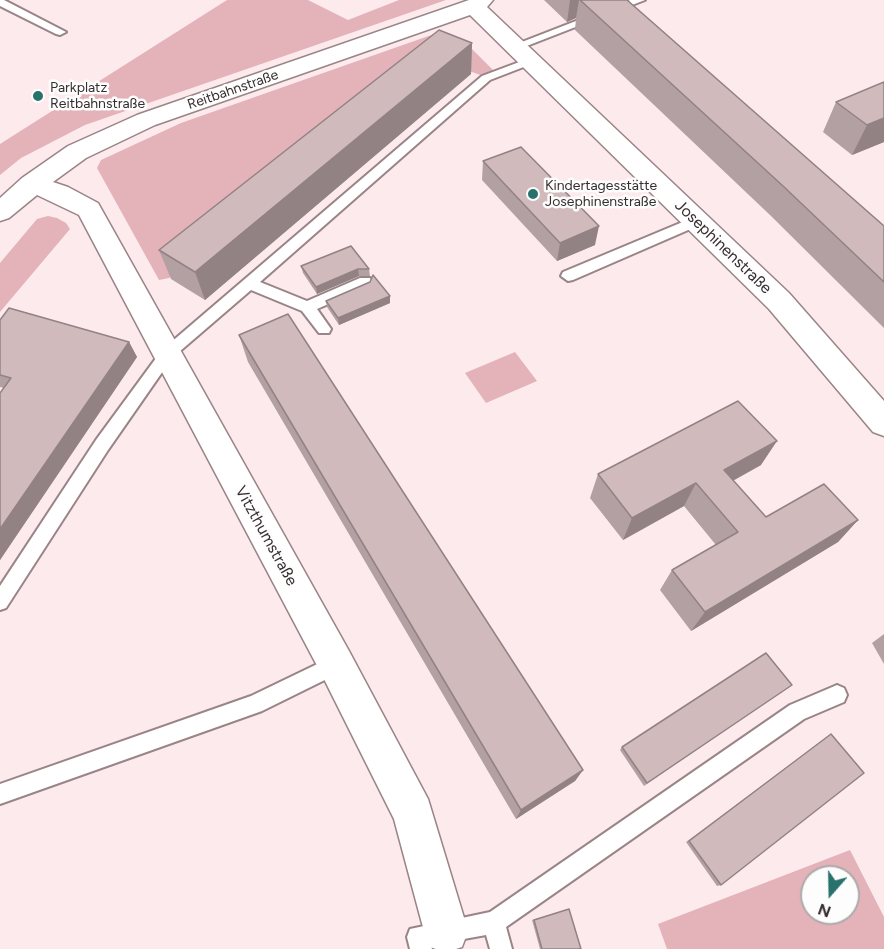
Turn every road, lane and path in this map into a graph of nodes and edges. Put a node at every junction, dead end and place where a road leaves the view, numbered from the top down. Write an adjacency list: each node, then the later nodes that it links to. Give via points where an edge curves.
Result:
1 (640, 0): 5 (lane)
2 (0, 2): 4 (lane)
3 (478, 3): 5 (street, Josephinenstraße); 6 (street, Reitbahnstraße, via 146,120 77,152)
4 (60, 32)
5 (522, 54): 8 (street, Josephinenstraße); 11 (lane, via 486,78)
6 (32, 184): 7 (street, Reitbahnstraße); 14 (street, Vitzthumstraße, via 89,209)
7 (0, 212)
8 (697, 221): 9 (lane); 15 (street, Josephinenstraße, via 779,301)
9 (568, 276)
10 (365, 282): 12 (lane)
11 (249, 283): 12 (lane); 14 (lane)
12 (306, 307): 13 (lane)
13 (324, 329)
14 (167, 354): 16 (lane, via 102,445); 17 (street, Vitzthumstraße)
15 (884, 423)
16 (0, 602)
17 (336, 664): 19 (lane, via 255,704); 21 (street, Vitzthumstraße, via 413,814)
18 (837, 695): 20 (lane, via 797,712)
19 (0, 794)
20 (494, 922): 21 (lane); 22 (lane)
21 (433, 940)
22 (501, 949)

